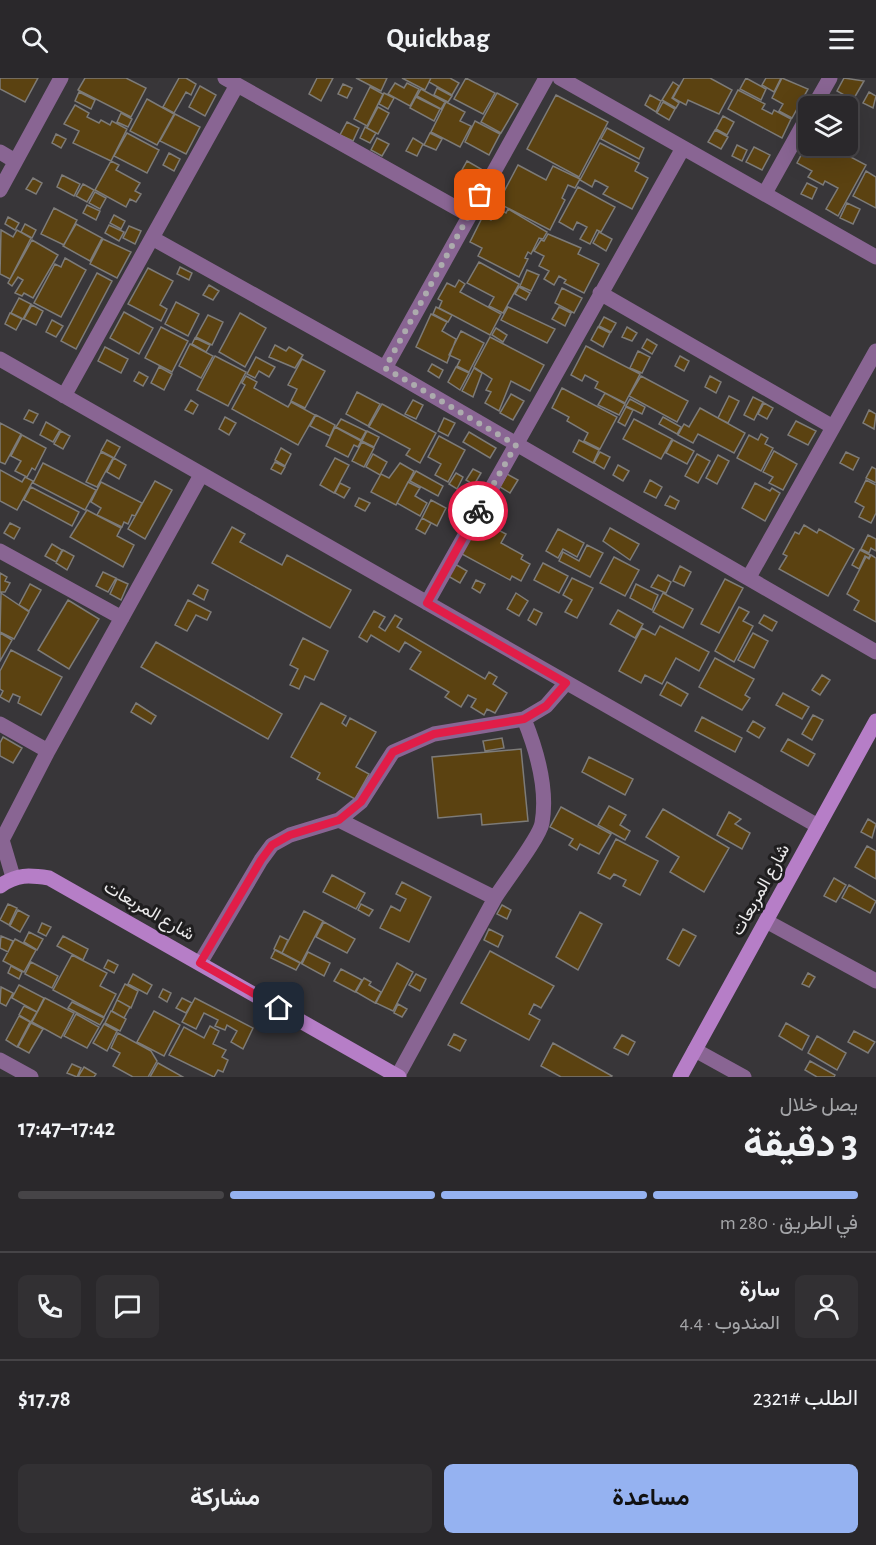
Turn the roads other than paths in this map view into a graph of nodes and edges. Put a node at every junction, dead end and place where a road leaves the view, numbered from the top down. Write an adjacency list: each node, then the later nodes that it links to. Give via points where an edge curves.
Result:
1 (61, 78): 10 (street)
2 (546, 78): 13 (street)
3 (560, 78): 8 (street)
4 (830, 78): 6 (street)
5 (231, 81): 13 (street); 14 (street)
6 (820, 96)
7 (798, 134): 12 (street)
8 (682, 148): 12 (street); 16 (street)
9 (0, 152): 10 (street)
10 (15, 161): 11 (street)
11 (0, 190)
12 (765, 193): 15 (street)
13 (470, 215): 19 (street)
14 (152, 238): 19 (street); 20 (street)
15 (876, 257)
16 (600, 293): 21 (street); 22 (street)
17 (876, 351): 21 (street)
18 (0, 359): 20 (street)
19 (385, 368): 22 (street)
20 (64, 396): 23 (street)
21 (833, 427): 25 (street)
22 (516, 445): 25 (street); 26 (street)
23 (201, 475): 26 (street); 27 (street)
24 (0, 551): 27 (street)
25 (748, 577): 28 (street)
26 (427, 603): 29 (street)
27 (122, 618): 33 (street)
28 (876, 652)
29 (566, 683): 30 (street, via 546,706); 35 (street)
30 (524, 719): 34 (street, via 434,734 393,752 361,802); 38 (street, via 536,749 542,784 542,825)
31 (876, 721): 35 (street, شارع المربعات)
32 (0, 724): 33 (street)
33 (48, 751): 36 (street, via 2,840)
34 (339, 820): 38 (street); 40 (street, via 290,835 272,845)
35 (818, 826): 39 (street, شارع المربعات)
36 (13, 877): 37 (street); 40 (street, شارع المربعات, via 49,878)
37 (0, 886)
38 (495, 898): 45 (street)
39 (766, 921): 41 (street); 42 (street, شارع المربعات)
40 (200, 963): 45 (street, شارع المربعات)
41 (876, 981)
42 (695, 1050): 46 (street, شارع المربعات); 47 (street)
43 (0, 1060): 44 (street)
44 (30, 1077)
45 (398, 1077)
46 (680, 1077)
47 (744, 1077)

